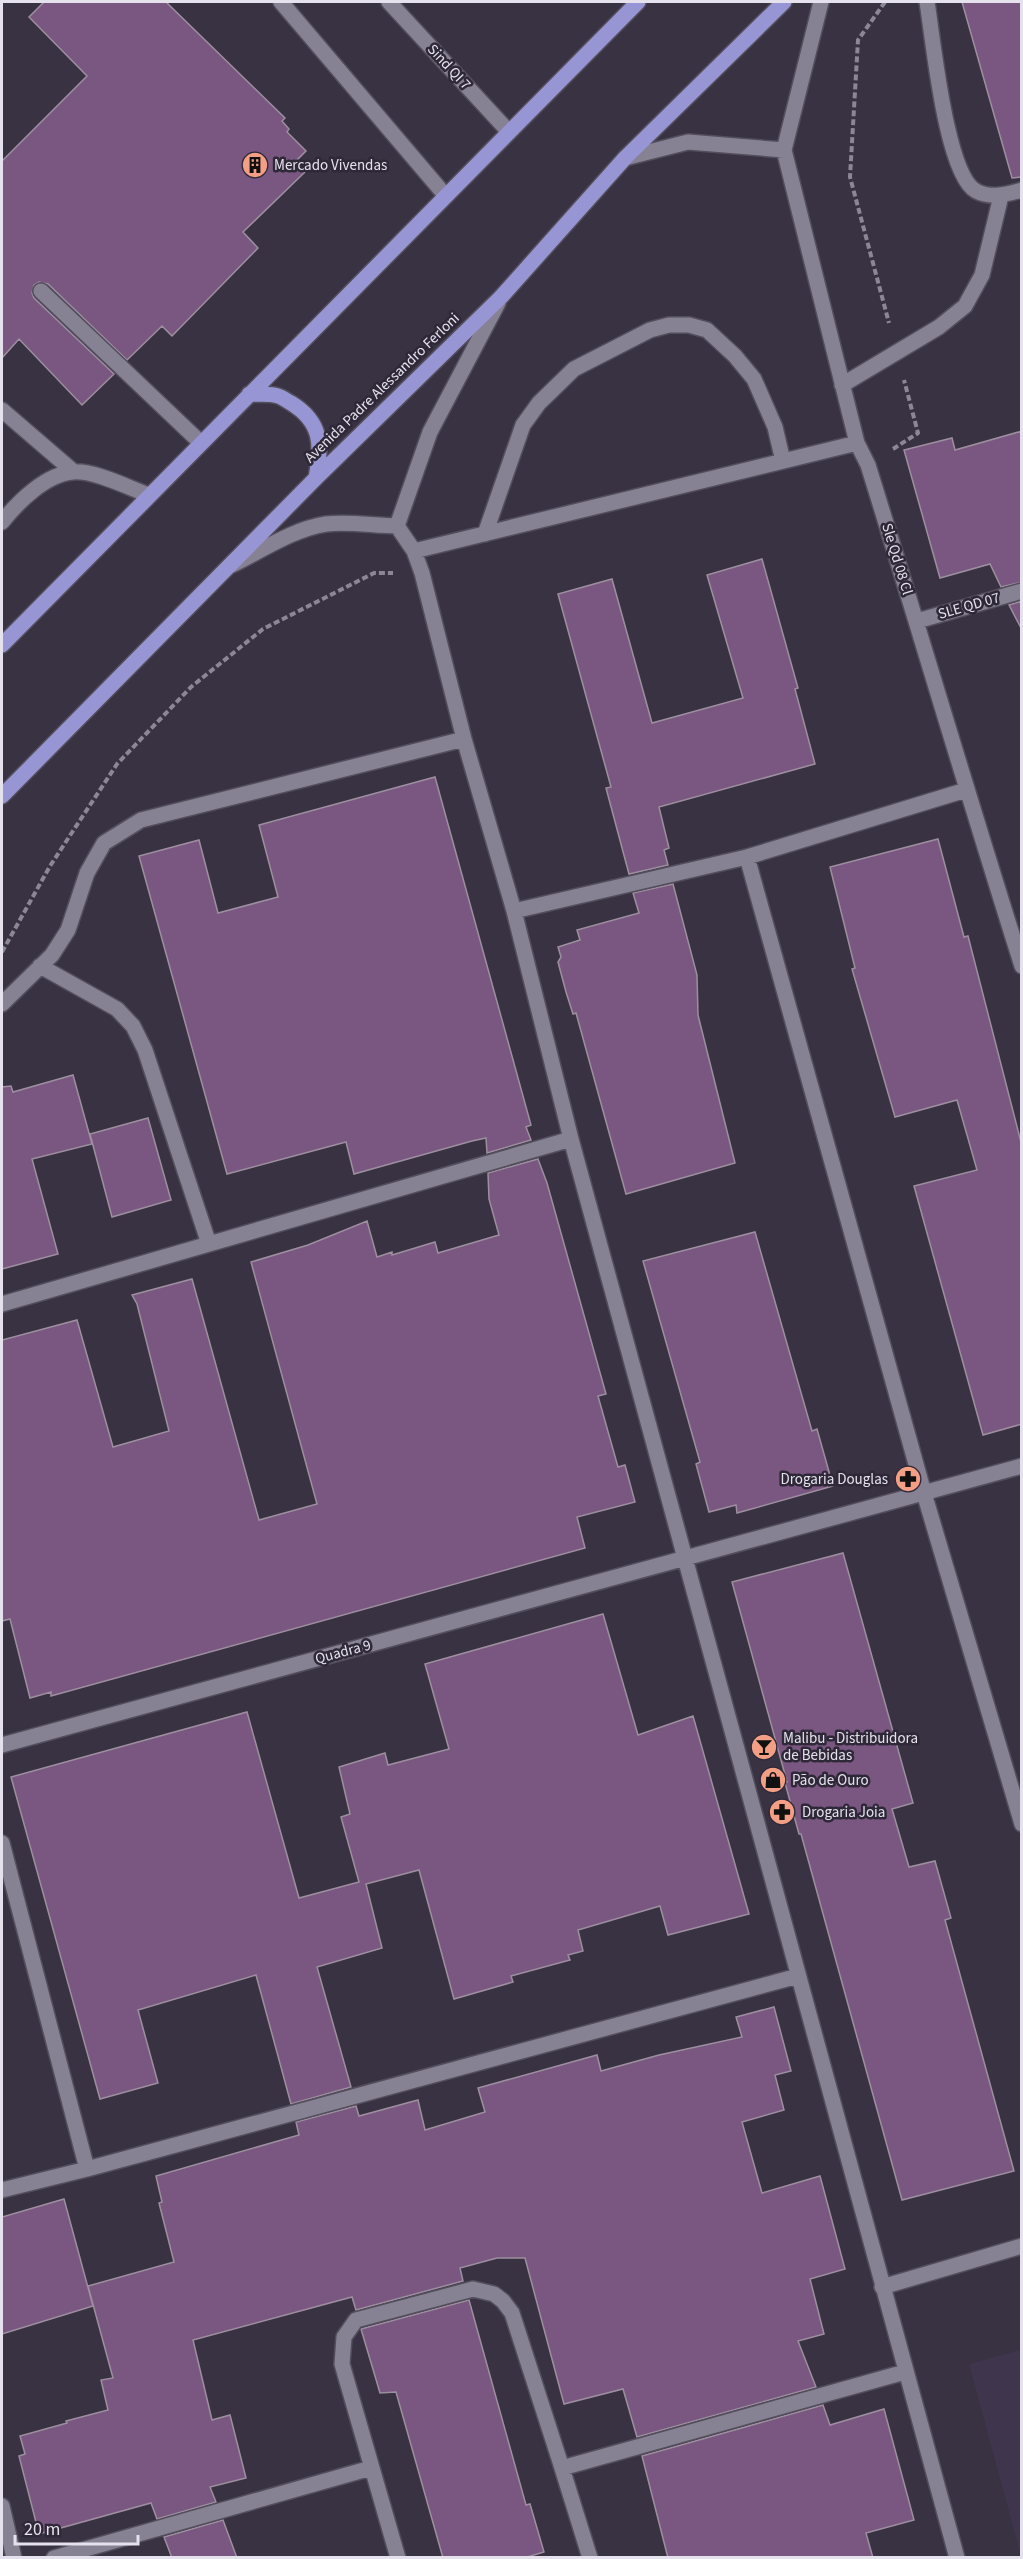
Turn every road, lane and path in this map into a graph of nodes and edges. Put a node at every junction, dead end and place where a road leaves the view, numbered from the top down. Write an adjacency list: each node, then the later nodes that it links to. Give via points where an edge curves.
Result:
1 (281, 2): 11 (street)
2 (389, 2): 7 (street, Sind QI 7)
3 (638, 2): 7 (main road)
4 (784, 2): 9 (main road, Avenida Padre Alessandro Ferloni)
5 (821, 2): 8 (street)
6 (927, 2): 12 (street, via 950,142 964,179 975,191)
7 (509, 132): 11 (main road)
8 (784, 150): 9 (street, via 688,142); 15 (street, Sle Qd 08 Cl)
9 (625, 158): 14 (main road, Avenida Padre Alessandro Ferloni)
10 (1022, 190): 12 (street)
11 (445, 195): 16 (main road)
12 (1000, 196): 15 (street, via 982,275 965,306 939,327)
13 (41, 291): 18 (street)
14 (501, 297): 22 (main road, Avenida Padre Alessandro Ferloni); 25 (street, via 430,432)
15 (843, 385): 19 (street, Sle Qd 08 Cl)
16 (249, 394): 18 (main road); 22 (main road, via 278,396 310,420 318,434 320,455)
17 (2, 410): 21 (street)
18 (201, 443): 23 (main road)
19 (857, 443): 20 (street); 30 (street, Sle Qd 08 Cl, via 868,465)
20 (783, 461): 26 (street); 26 (street, via 775,428 754,379 735,356 707,330 669,325 650,330 574,369 538,403 519,434)
21 (74, 472): 23 (street); 24 (street, via 52,479 27,496)
22 (315, 478): 28 (main road, Avenida Padre Alessandro Ferloni)
23 (149, 495): 31 (main road)
24 (2, 522)
25 (397, 526): 27 (street); 28 (street, via 317,526)
26 (485, 534): 27 (street)
27 (414, 551): 32 (street)
28 (226, 568): 34 (main road, Avenida Padre Alessandro Ferloni)
29 (1022, 591): 30 (street, SLE QD 07)
30 (916, 621): 33 (street, Sle Qd 08 Cl)
31 (2, 645)
32 (464, 739): 36 (street); 37 (street, via 141,820 104,843 87,873 68,930)
33 (966, 790): 35 (street); 38 (street, Sle Qd 08 Cl)
34 (2, 796)
35 (747, 856): 36 (street); 44 (street)
36 (514, 911): 40 (street)
37 (40, 966): 39 (street); 41 (street, via 117,1009 133,1026 145,1050)
38 (1022, 966)
39 (2, 1004)
40 (570, 1139): 41 (street); 45 (street)
41 (209, 1244): 42 (street)
42 (2, 1304)
43 (1022, 1466): 44 (street, Quadra 9)
44 (924, 1493): 45 (street, Quadra 9); 47 (street)
45 (685, 1558): 46 (street, Quadra 9); 49 (street)
46 (2, 1745)
47 (1022, 1824)
48 (2, 1843): 50 (street)
49 (798, 1976): 50 (street); 53 (street)
50 (87, 2169): 51 (street)
51 (2, 2190)
52 (1022, 2246): 53 (street)
53 (882, 2287): 54 (street)
54 (905, 2372): 56 (street); 62 (street)
55 (370, 2468): 56 (street, via 342,2364 344,2337 356,2320 473,2289 494,2294 512,2313); 59 (street); 60 (street)
56 (562, 2468): 61 (street)
57 (2, 2506): 58 (street)
58 (14, 2558)
59 (54, 2558)
60 (398, 2558)
61 (591, 2558)
62 (957, 2558)

